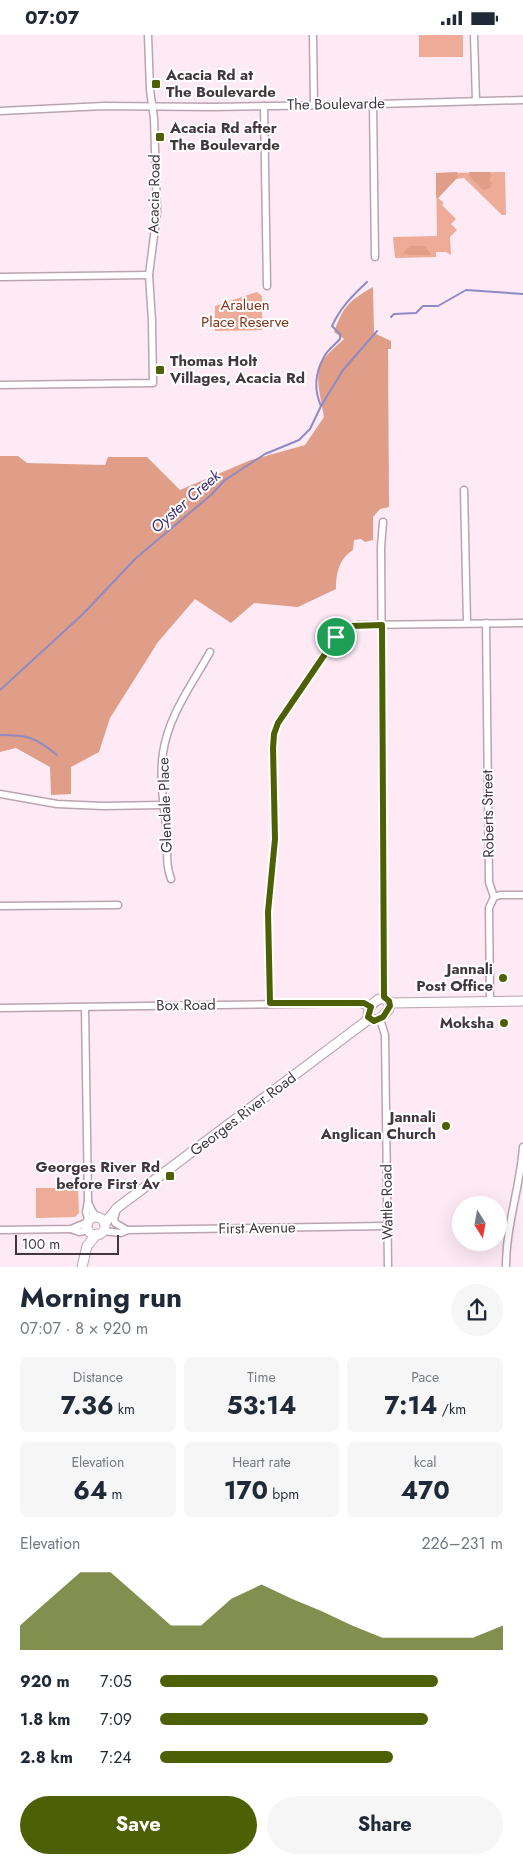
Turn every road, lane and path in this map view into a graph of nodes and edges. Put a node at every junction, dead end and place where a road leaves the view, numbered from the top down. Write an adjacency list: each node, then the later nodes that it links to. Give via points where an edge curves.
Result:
1 (148, 35): 9 (street, Acacia Road)
2 (313, 35): 7 (street)
3 (474, 35): 5 (street)
4 (523, 100): 5 (street, The Boulevarde)
5 (476, 101): 6 (street, The Boulevarde)
6 (373, 104): 7 (street, The Boulevarde); 11 (street)
7 (314, 105): 8 (street, The Boulevarde)
8 (264, 106): 9 (street, The Boulevarde); 14 (street)
9 (153, 107): 10 (street, The Boulevarde, via 94,106); 12 (street, Acacia Road, via 156,212)
10 (0, 111)
11 (375, 257)
12 (149, 275): 13 (street); 15 (street, Acacia Road, via 153,383)
13 (0, 277)
14 (267, 286)
15 (0, 385)
16 (464, 490): 18 (street)
17 (383, 522): 21 (street)
18 (467, 623): 19 (street); 21 (street)
19 (486, 623): 20 (street); 27 (street, Roberts Street, via 489,882)
20 (523, 623)
21 (382, 625): 30 (street); 33 (street, via 352,626 340,632 278,723 274,734 275,839 268,912)
22 (210, 652): 24 (street, Glendale Place, via 178,708 166,740 162,760)
23 (0, 794): 24 (street, via 64,804)
24 (162, 805): 25 (street, Glendale Place, via 167,836 167,868)
25 (171, 879)
26 (523, 895): 27 (street)
27 (494, 897): 31 (street, Roberts Street, via 488,908)
28 (118, 905): 29 (street)
29 (0, 906)
30 (387, 1000): 31 (street); 35 (street, via 379,999); 38 (street, via 388,1012)
31 (490, 1001): 32 (street)
32 (523, 1001)
33 (270, 1003): 34 (street, Box Road); 35 (street, Box Road, via 359,1003)
34 (85, 1007): 36 (street, Box Road); 41 (street, via 86,1213)
35 (371, 1007): 37 (street)
36 (0, 1008)
37 (369, 1019): 38 (street); 40 (street, Georges River Road)
38 (380, 1019): 42 (street, Wattle Road, via 385,1035)
39 (523, 1147): 50 (street, via 519,1185 508,1226)
40 (117, 1208): 41 (street, Georges River Road); 45 (street, via 115,1223)
41 (95, 1225): 43 (street, First Avenue); 45 (street, First Avenue, via 121,1233); 46 (street, First Avenue); 47 (street, Georges River Road)
42 (387, 1226): 45 (street, First Avenue); 49 (street, Wattle Road)
43 (71, 1229): 44 (street, First Avenue); 46 (street, First Avenue)
44 (0, 1230)
45 (127, 1230)
46 (79, 1232): 47 (street)
47 (86, 1244): 48 (street, Georges River Road)
48 (82, 1267)
49 (388, 1267)
50 (506, 1267)

